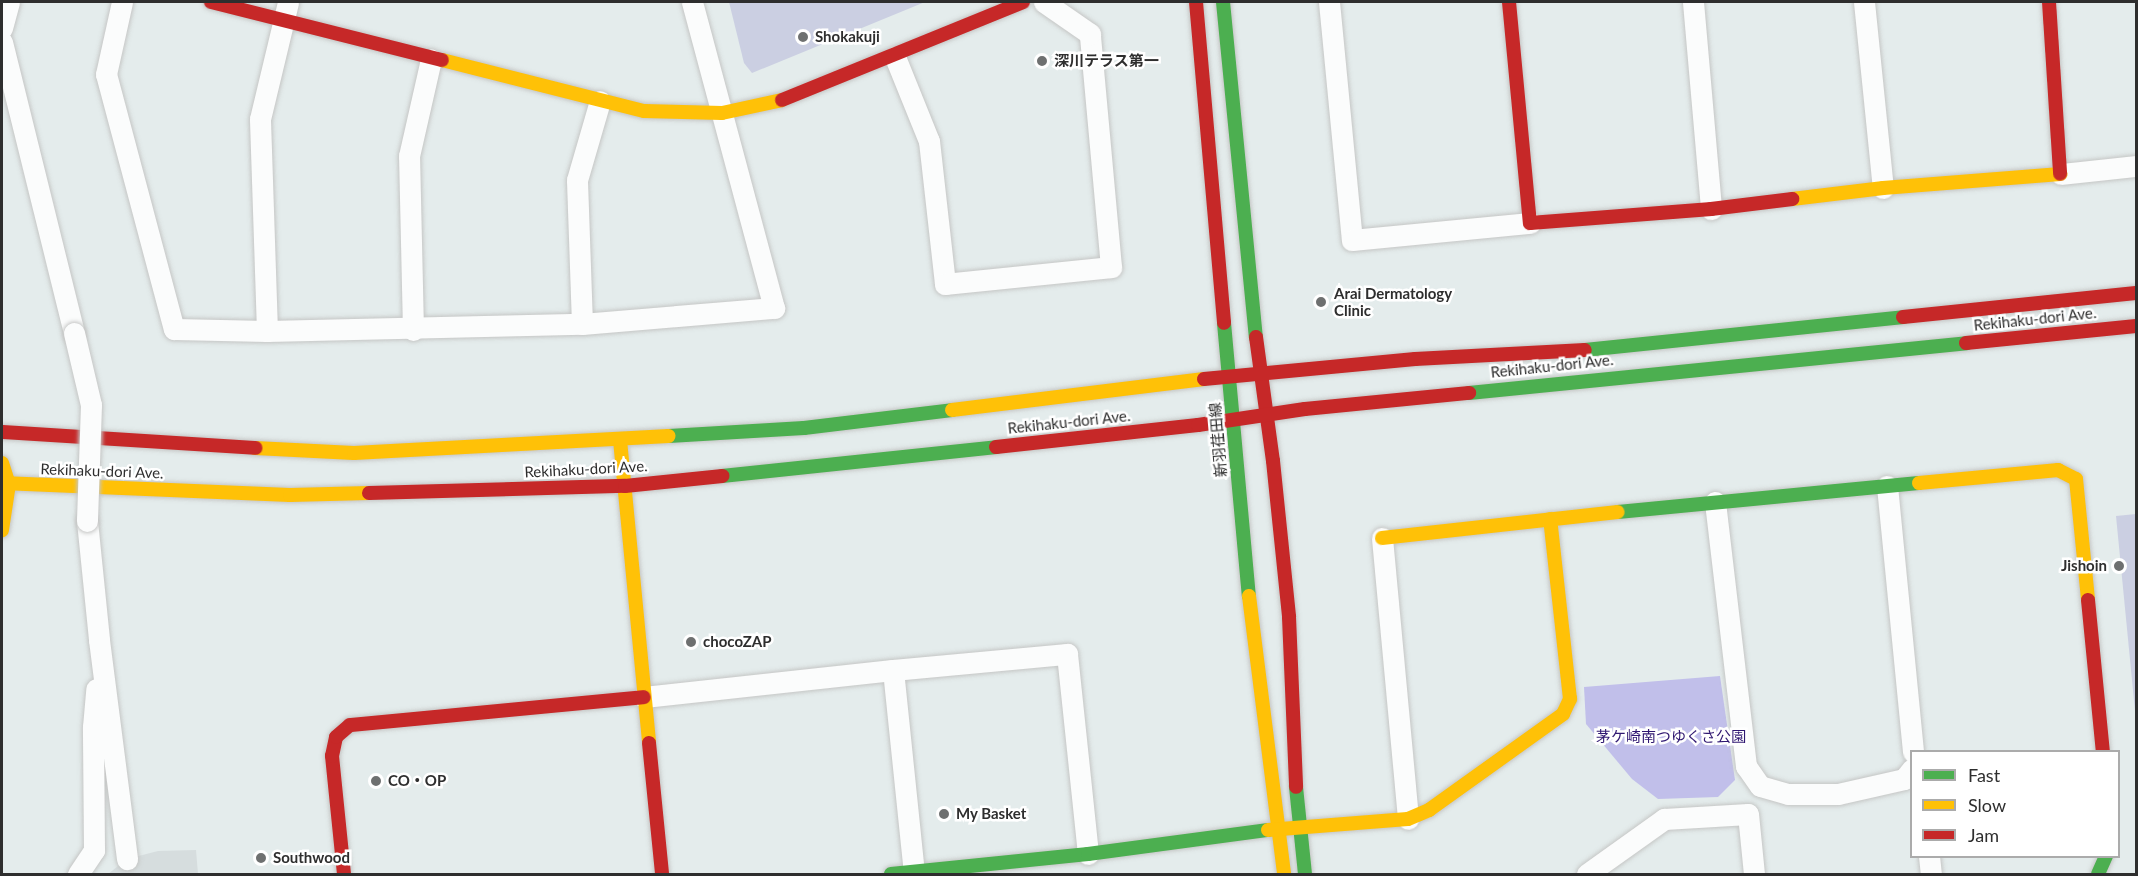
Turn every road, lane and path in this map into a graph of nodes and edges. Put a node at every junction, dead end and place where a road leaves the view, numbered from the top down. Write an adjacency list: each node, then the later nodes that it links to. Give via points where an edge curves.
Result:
1 (9, 2): 15 (street)
2 (122, 2): 30 (street, via 106,74 174,329)
3 (211, 2): 14 (street)
4 (692, 2): 20 (street)
5 (1023, 2): 17 (street)
6 (1044, 2): 17 (street, via 1090,34 1111,267 945,284 929,141)
7 (1196, 2): 32 (street, 新羽荏田線)
8 (1223, 2): 31 (street)
9 (1329, 2): 25 (street, via 1352,240)
10 (1509, 2): 25 (street)
11 (1693, 2): 24 (street)
12 (1864, 2): 23 (street)
13 (2049, 2): 22 (street)
14 (286, 11): 18 (street); 30 (street, via 260,119)
15 (2, 28)
16 (2, 42): 45 (street, bridge, via 91,405 87,521)
17 (895, 57): 20 (street, via 793,98)
18 (431, 59): 19 (street); 29 (street, via 409,156)
19 (600, 101): 20 (street, via 644,111); 27 (street, via 577,180)
20 (722, 113): 27 (street, via 774,308)
21 (2136, 166): 22 (street)
22 (2061, 174): 23 (street)
23 (1883, 188): 24 (street)
24 (1711, 209): 25 (street)
25 (1530, 223)
26 (2136, 293): 31 (street, Rekihaku-dori Ave., via 1582,350 1414,359)
27 (582, 324): 29 (street)
28 (2136, 326): 33 (street, Rekihaku-dori Ave.)
29 (413, 330): 30 (street)
30 (267, 332)
31 (1261, 373): 32 (street, Rekihaku-dori Ave.); 33 (street)
32 (1228, 377): 34 (street, 新羽荏田線); 36 (street, Rekihaku-dori Ave., via 804,428)
33 (1268, 415): 34 (street, Rekihaku-dori Ave.); 52 (street, via 1289,616)
34 (1232, 420): 39 (street, Rekihaku-dori Ave.); 53 (street, 新羽荏田線)
35 (2, 432): 36 (street, Rekihaku-dori Ave., via 354,453)
36 (620, 440): 39 (street)
37 (2, 463): 38 (street)
38 (5, 484): 39 (street, Rekihaku-dori Ave., via 290,495); 43 (street)
39 (625, 486): 47 (street)
40 (1887, 486): 41 (street); 48 (street); 49 (street, via 2058,470 2076,479)
41 (1715, 502): 42 (street); 50 (street, via 1746,766 1760,786 1788,794 1838,794 1904,779)
42 (1550, 519): 44 (street); 51 (street, via 1570,699 1563,714 1429,810)
43 (2, 530)
44 (1382, 538): 51 (street)
45 (99, 640): 57 (street); 59 (street, via 93,727 94,850)
46 (893, 670): 47 (street); 56 (street, via 1067,654); 58 (street)
47 (644, 697): 60 (street, via 350,725 336,736 332,756); 61 (street)
48 (1913, 750)
49 (2103, 750)
50 (1910, 770)
51 (1408, 819): 52 (street)
52 (1299, 826): 53 (street); 64 (street)
53 (1276, 829): 56 (street); 63 (street, 新羽荏田線)
54 (1929, 858): 67 (street)
55 (2105, 858): 68 (street)
56 (1089, 859): 58 (street)
57 (127, 860)
58 (914, 873): 62 (street)
59 (78, 874)
60 (344, 874)
61 (662, 874)
62 (891, 874)
63 (1284, 874)
64 (1305, 874)
65 (1587, 874): 66 (street, via 1664,819 1748,813)
66 (1754, 874)
67 (1930, 874)
68 (2098, 874)

